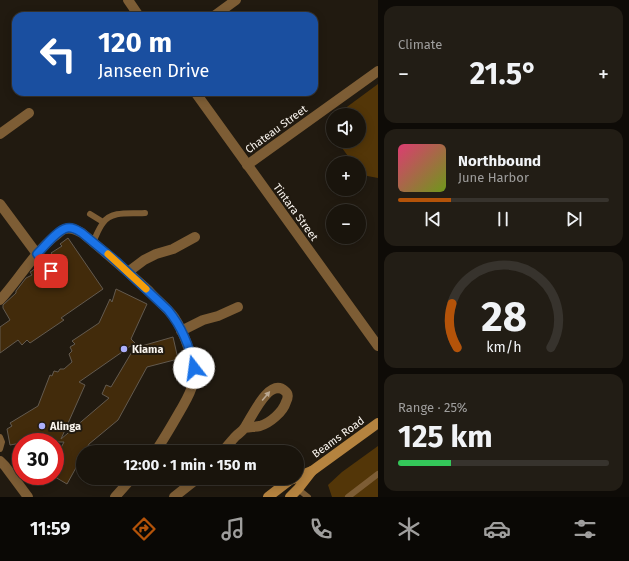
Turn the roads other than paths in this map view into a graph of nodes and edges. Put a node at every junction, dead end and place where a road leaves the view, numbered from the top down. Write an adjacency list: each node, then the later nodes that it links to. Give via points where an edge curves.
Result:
1 (128, 0): 3 (street)
2 (236, 0): 4 (street)
3 (136, 12)
4 (220, 12)
5 (378, 71): 9 (street, Chateau Street)
6 (197, 96): 9 (street, Tintara Street)
7 (29, 113): 8 (street)
8 (0, 134)
9 (247, 165): 22 (street, Tintara Street)
10 (0, 204): 16 (street)
11 (144, 213): 13 (lane, via 121,213)
12 (90, 214): 13 (lane)
13 (103, 222): 15 (lane)
14 (195, 237): 17 (street, via 173,249 149,257)
15 (93, 242): 16 (street, via 76,230 66,228); 17 (street)
16 (37, 254): 18 (lane); 19 (street)
17 (128, 272): 21 (street, via 168,310)
18 (58, 281)
19 (0, 300)
20 (238, 308): 21 (street)
21 (181, 331): 26 (street, via 192,359 193,384)
22 (378, 346)
23 (378, 422): 30 (main road, Beams Road)
24 (244, 428): 24 (street, one-way to 24, via 271,390 279,388 285,391 288,397 284,407 275,416 267,423); 27 (street)
25 (0, 437): 28 (lane)
26 (160, 445)
27 (228, 445)
28 (0, 449)
29 (0, 461): 37 (street)
30 (312, 471): 31 (main road, Beams Road); 36 (main road, Beams Road)
31 (304, 474)
32 (378, 474): 43 (lane)
33 (126, 485): 38 (street)
34 (189, 485): 39 (street)
35 (284, 485): 40 (main road, Beams Road)
36 (298, 489): 41 (main road, Beams Road); 42 (lane)
37 (28, 497)
38 (115, 497)
39 (174, 497)
40 (268, 497)
41 (290, 497)
42 (308, 497)
43 (348, 497)

